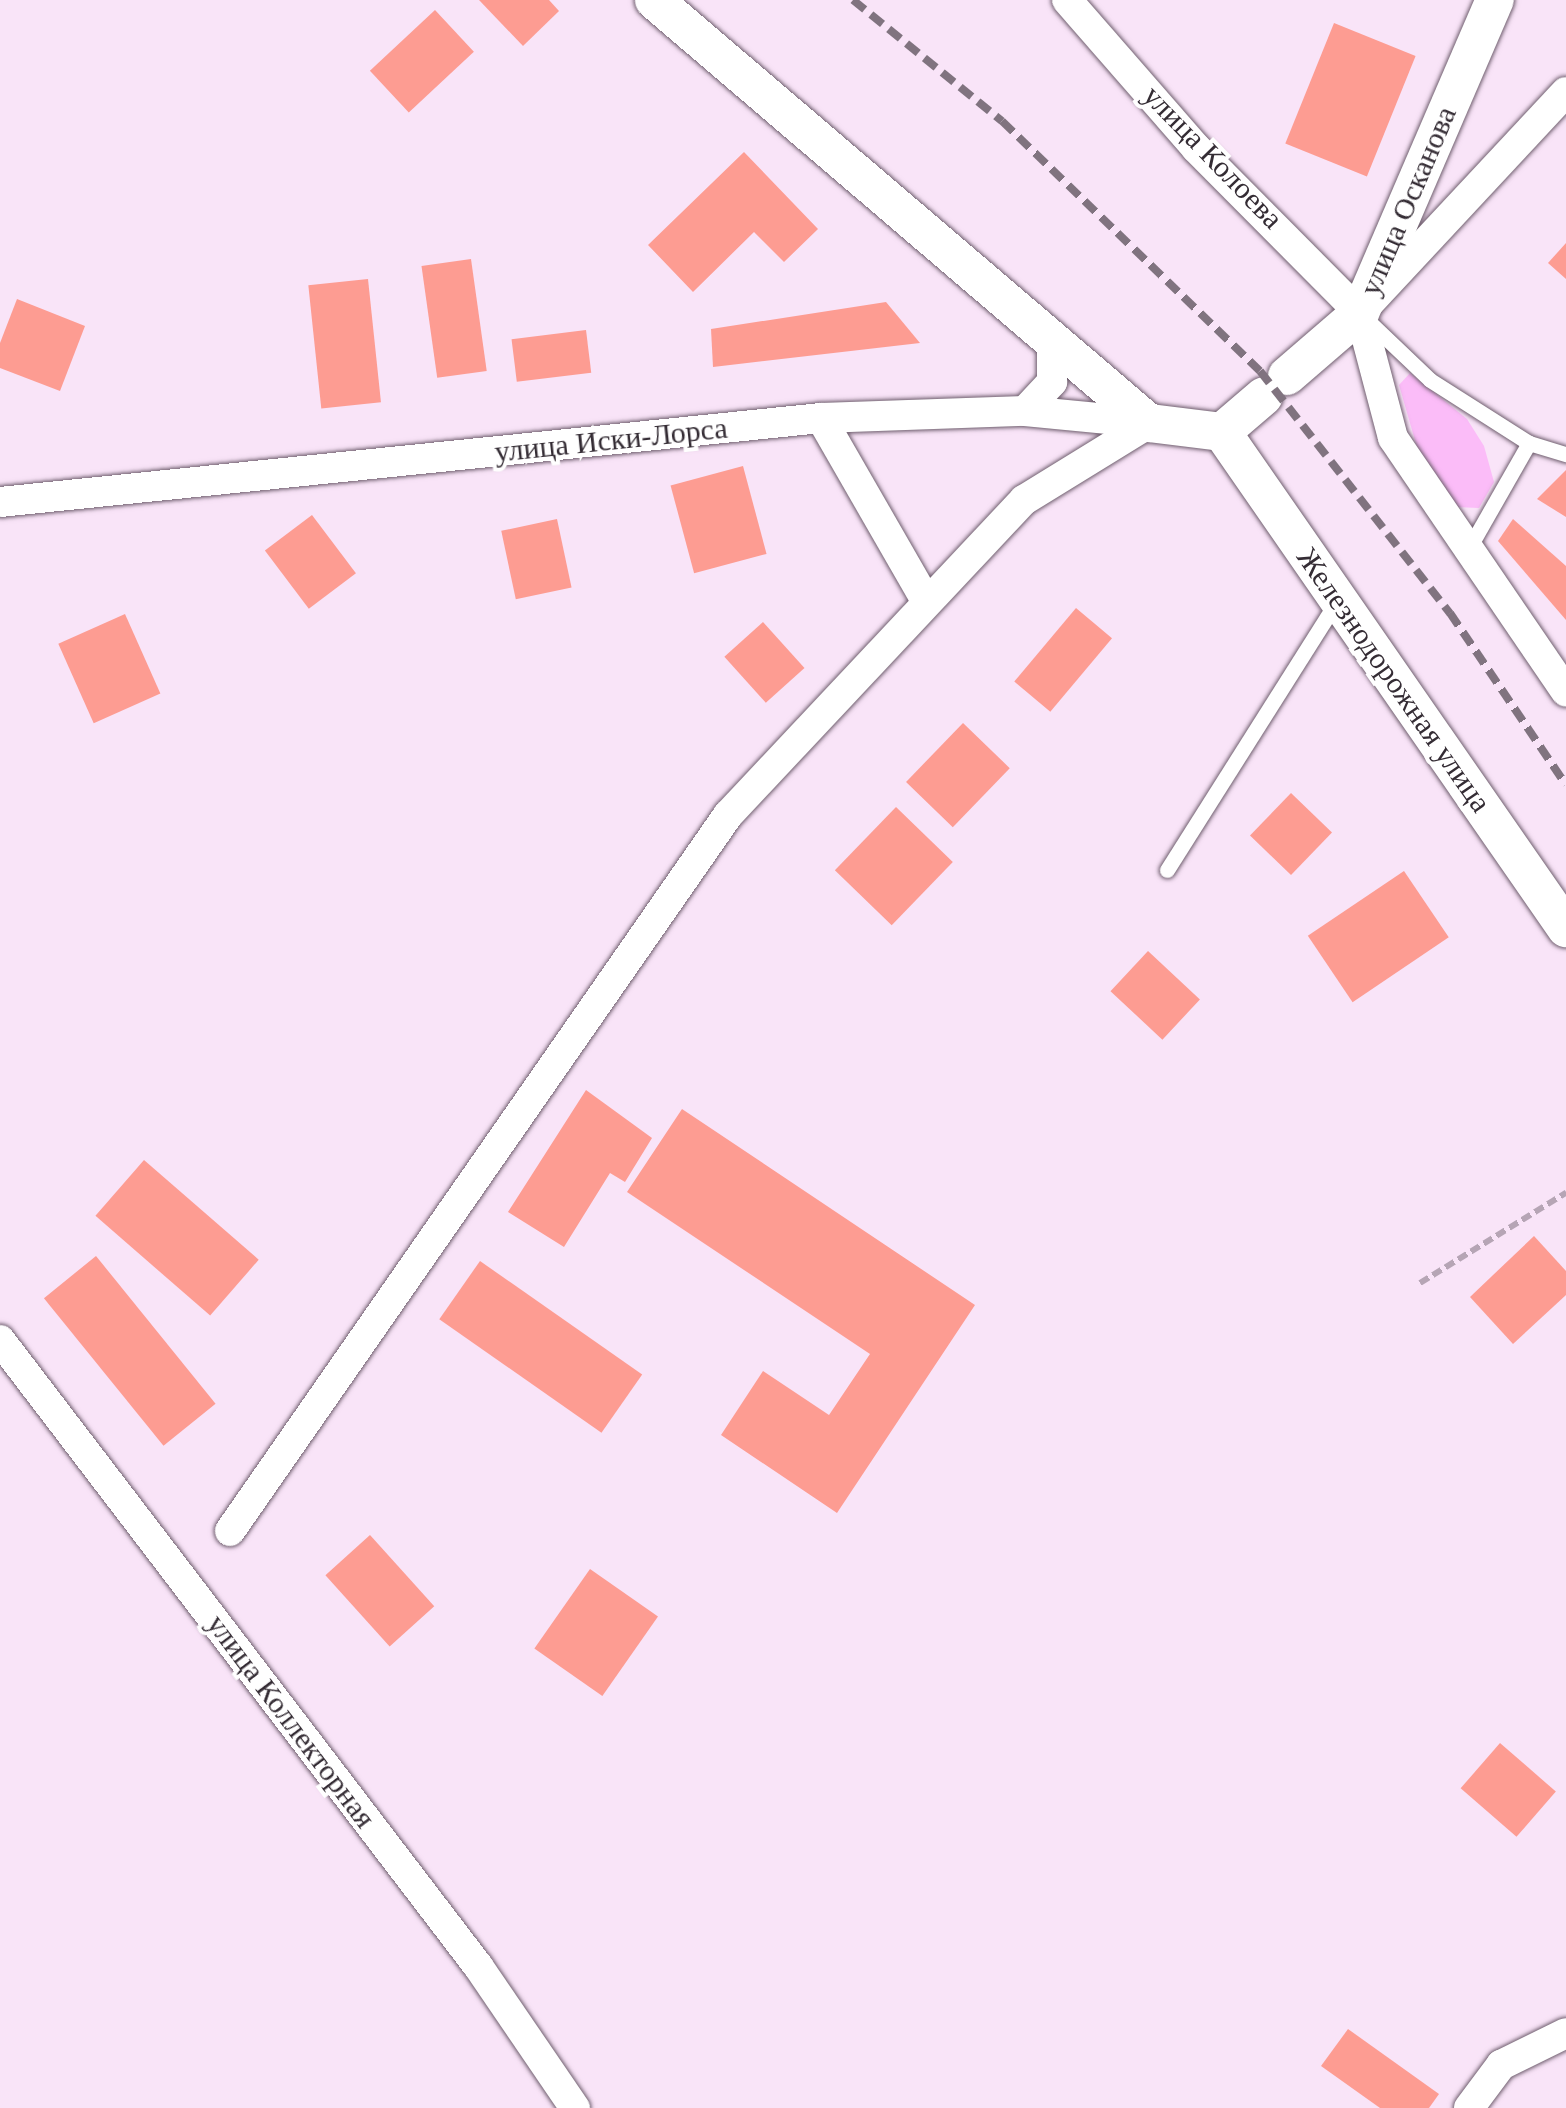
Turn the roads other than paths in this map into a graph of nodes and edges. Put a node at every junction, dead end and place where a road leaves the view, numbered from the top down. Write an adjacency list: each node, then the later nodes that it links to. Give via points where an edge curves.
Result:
1 (654, 0): 6 (street, via 773,109)
2 (1068, 0): 5 (street, улица Колоева, via 1196,148)
3 (1495, 0): 5 (street, улица Осканова)
4 (1566, 92): 5 (street)
5 (1360, 313): 10 (street, улица Осканова); 11 (lane, via 1430,380); 14 (street, via 1394,438)
6 (1052, 337): 7 (street, via 1052,382); 9 (street)
7 (1025, 411): 8 (street, улица Иски-Лорса); 9 (street, улица Иски-Лорса)
8 (821, 418): 13 (street, улица Иски-Лорса); 15 (street)
9 (1149, 423): 10 (street, улица Иски-Лорса); 15 (street, via 1024,500)
10 (1222, 432): 16 (street, Железнодорожная улица)
11 (1528, 443): 12 (lane); 14 (lane)
12 (1566, 454)
13 (0, 502)
14 (1468, 548): 17 (street)
15 (924, 597): 21 (street, via 728,815)
16 (1337, 601): 18 (lane); 19 (street, Железнодорожная улица)
17 (1566, 692)
18 (1167, 870)
19 (1566, 928)
20 (0, 1340): 23 (street, улица Коллекторная, via 466,1950)
21 (230, 1530)
22 (1566, 2034): 24 (street, via 1502,2065)
23 (575, 2108)
24 (1469, 2108)

